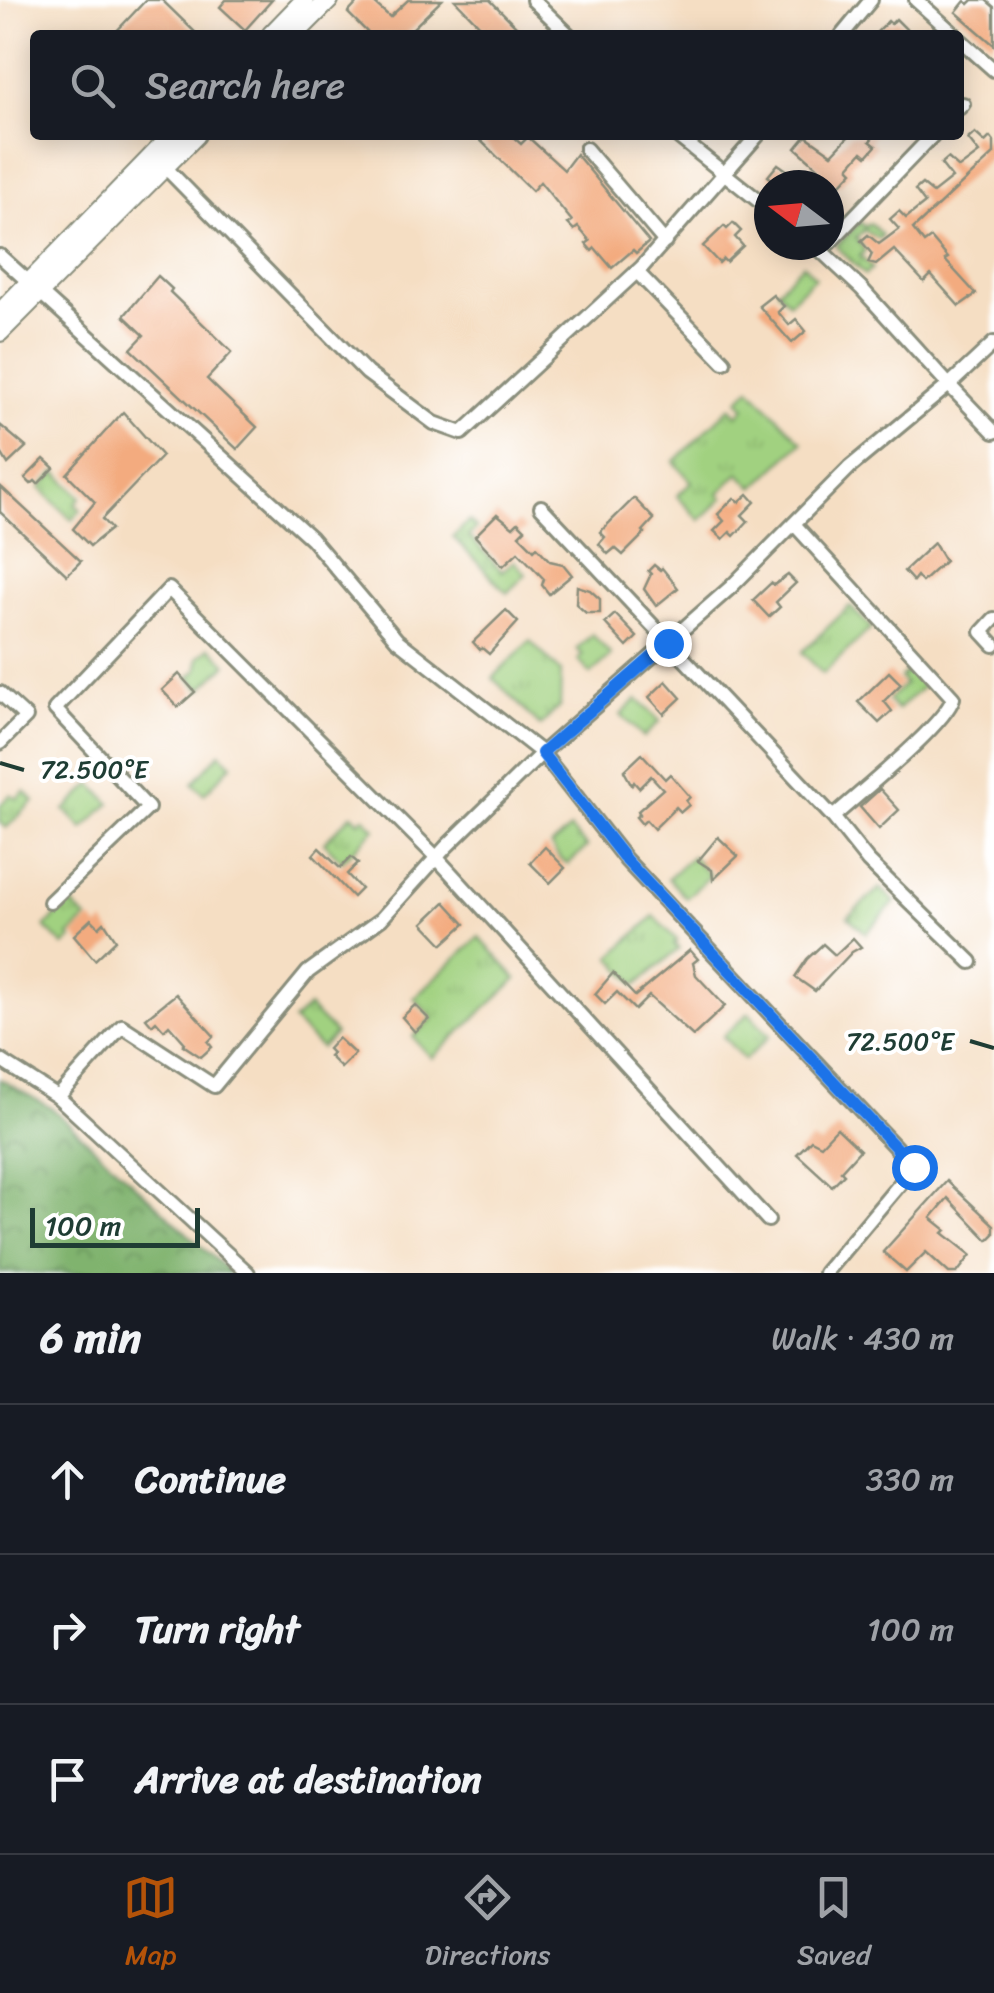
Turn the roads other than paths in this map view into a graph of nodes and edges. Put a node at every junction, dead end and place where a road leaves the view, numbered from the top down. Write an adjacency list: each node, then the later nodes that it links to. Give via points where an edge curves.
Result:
1 (305, 0): 6 (street)
2 (329, 0): 7 (street)
3 (532, 0): 8 (street)
4 (872, 0): 9 (street)
5 (916, 0): 10 (street)
6 (275, 30)
7 (299, 30)
8 (564, 30)
9 (846, 30)
10 (949, 30)
11 (964, 43): 12 (street)
12 (994, 70)
13 (170, 140): 19 (street)
14 (189, 140): 19 (street)
15 (682, 140): 20 (street)
16 (754, 140): 20 (street)
17 (927, 140): 22 (street)
18 (586, 149): 23 (street)
19 (159, 161): 26 (street, via 367,373 434,423 462,433); 27 (street)
20 (725, 175): 21 (street); 23 (street)
21 (754, 197)
22 (844, 225)
23 (665, 242): 26 (street)
24 (0, 256): 27 (street)
25 (836, 260): 32 (street)
26 (638, 272): 31 (street)
27 (33, 288): 28 (street); 29 (street); 41 (street, via 312,538 398,640)
28 (0, 313)
29 (0, 332)
30 (994, 343): 32 (street)
31 (724, 362)
32 (949, 385): 33 (street); 35 (street, via 850,466)
33 (994, 432)
34 (542, 507): 37 (street)
35 (794, 524): 37 (street); 42 (street, via 953,698 928,731)
36 (994, 619): 38 (street, via 982,632)
37 (668, 643): 41 (street); 42 (street)
38 (994, 646)
39 (0, 693): 40 (street, via 26,717)
40 (0, 743)
41 (542, 753): 43 (street); 50 (street, via 626,860 914,1167)
42 (833, 818): 45 (street)
43 (436, 857): 44 (street, via 169,589 56,708 148,808); 47 (street, via 381,919 308,972 214,1086 122,1026); 48 (street)
44 (50, 902)
45 (971, 962)
46 (0, 1060): 47 (street)
47 (58, 1098): 49 (street)
48 (768, 1220)
49 (248, 1273)
50 (825, 1273)

